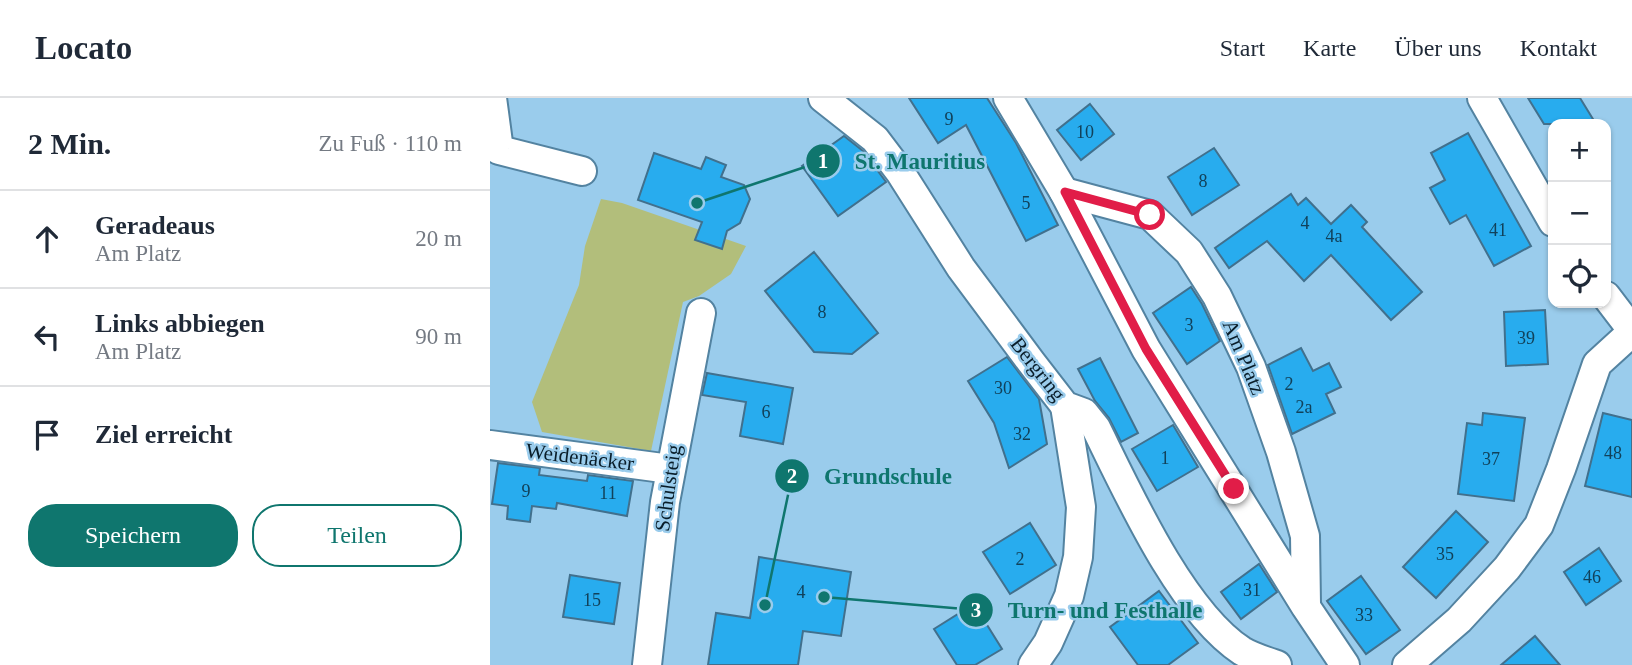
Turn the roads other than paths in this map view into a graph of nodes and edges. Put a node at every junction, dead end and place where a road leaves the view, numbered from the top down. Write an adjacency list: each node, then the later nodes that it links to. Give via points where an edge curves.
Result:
1 (492, 98): 5 (street, via 499,150)
2 (823, 98): 11 (street, Bergring, via 875,139 961,268)
3 (1008, 98): 6 (street)
4 (1482, 98): 7 (street)
5 (582, 171)
6 (1065, 192): 14 (street, via 1146,349); 14 (street, Am Platz, via 1150,215 1189,252 1217,296 1251,367 1281,452 1305,536)
7 (1548, 213)
8 (1611, 303): 10 (street)
9 (701, 313): 13 (street, Schulsteig)
10 (1632, 331): 19 (street, via 1597,364 1539,525 1459,621)
11 (1065, 405): 16 (street, via 1081,507 1078,557 1069,596); 17 (street, Bergring, via 1084,413 1096,428 1173,573 1215,629 1243,652)
12 (490, 446): 13 (street, Weidenäcker)
13 (670, 469): 15 (street, Schulsteig)
14 (1306, 607): 18 (street)
15 (647, 665)
16 (1033, 665)
17 (1276, 665)
18 (1345, 665)
19 (1407, 665)

